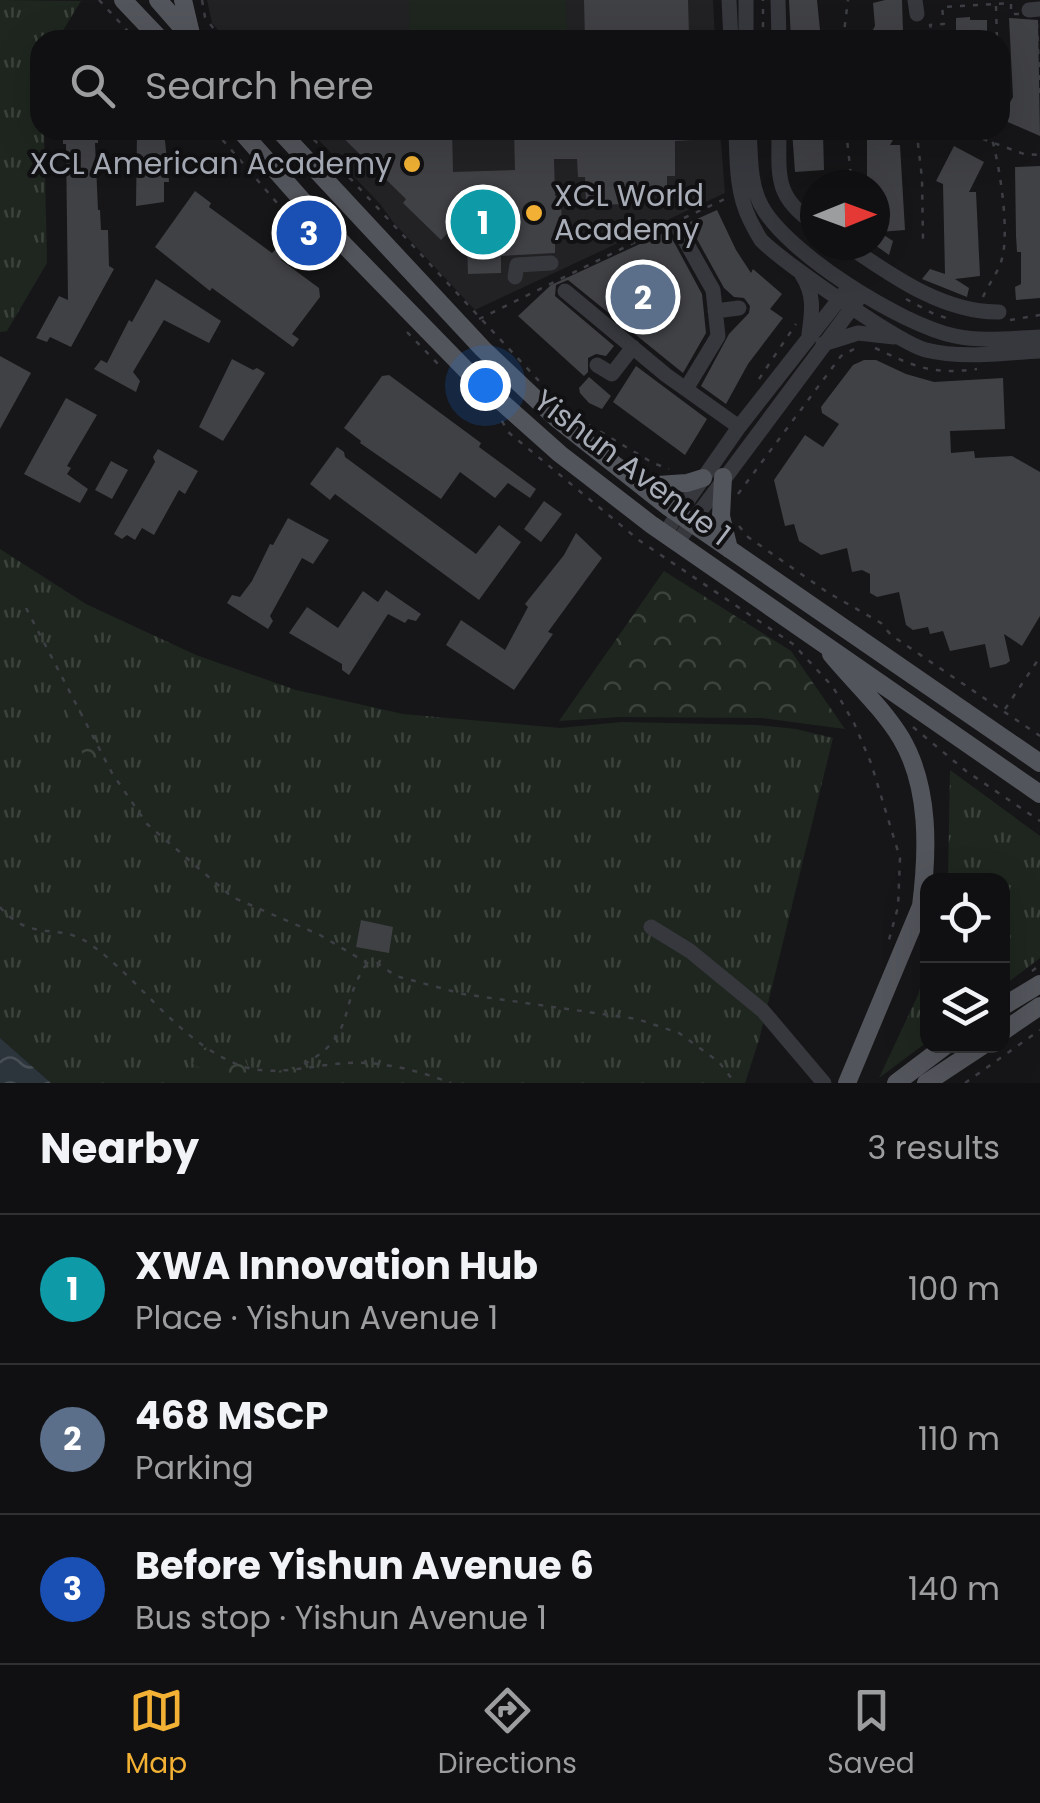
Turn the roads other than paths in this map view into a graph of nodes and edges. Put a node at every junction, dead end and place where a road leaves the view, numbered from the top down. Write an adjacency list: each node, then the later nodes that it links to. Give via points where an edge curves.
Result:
1 (158, 0): 8 (main road)
2 (183, 0): 9 (main road)
3 (730, 0): 10 (street)
4 (746, 0): 11 (street)
5 (778, 0): 12 (street)
6 (133, 3): 7 (main road)
7 (153, 30)
8 (184, 30)
9 (190, 30)
10 (730, 30)
11 (746, 30)
12 (778, 30)
13 (249, 140): 41 (main road, Yishun Avenue 1, via 469,373 560,454)
14 (288, 140): 39 (main road, Yishun Avenue 1, via 483,349 557,419)
15 (736, 140): 22 (street, via 750,220 761,239)
16 (749, 140): 25 (street, via 759,202 774,227)
17 (779, 140): 18 (street, via 780,176 791,208)
18 (800, 214)
19 (673, 226): 27 (street, via 712,290)
20 (869, 260): 28 (street, via 948,302)
21 (551, 263): 23 (street, via 517,265)
22 (798, 270): 25 (street); 31 (street, via 809,286)
23 (516, 277)
24 (565, 291): 32 (street)
25 (851, 295): 29 (street); 30 (street, via 959,338); 31 (street)
26 (740, 308): 27 (street)
27 (715, 311): 35 (street, via 718,336)
28 (999, 312)
29 (898, 337): 31 (street, via 858,333); 33 (street, via 948,354)
30 (1040, 337)
31 (816, 341): 36 (street); 37 (street, via 784,397)
32 (632, 347): 34 (street, via 616,379); 35 (street)
33 (1040, 350)
34 (596, 365)
35 (686, 389): 36 (street)
36 (739, 427): 38 (street)
37 (723, 477): 40 (street); 42 (main road, via 721,516)
38 (703, 478): 39 (main road); 40 (street)
39 (643, 486): 40 (main road, Yishun Avenue 1)
40 (684, 518): 41 (street); 42 (main road, Yishun Avenue 1)
41 (671, 537): 43 (main road, Yishun Avenue 1)
42 (729, 548): 44 (main road, Yishun Avenue 1)
43 (816, 636): 45 (main road, Yishun Avenue 1); 56 (main road, via 902,740 923,792 921,906)
44 (1040, 762)
45 (1040, 794)
46 (651, 927): 55 (street, via 763,1011)
47 (1040, 984): 48 (main road)
48 (1010, 1003)
49 (1040, 1006): 50 (main road)
50 (1010, 1027)
51 (934, 1053): 53 (main road)
52 (971, 1053): 54 (main road)
53 (926, 1058): 54 (main road); 57 (main road)
54 (931, 1079)
55 (824, 1083)
56 (846, 1083)
57 (896, 1083)

